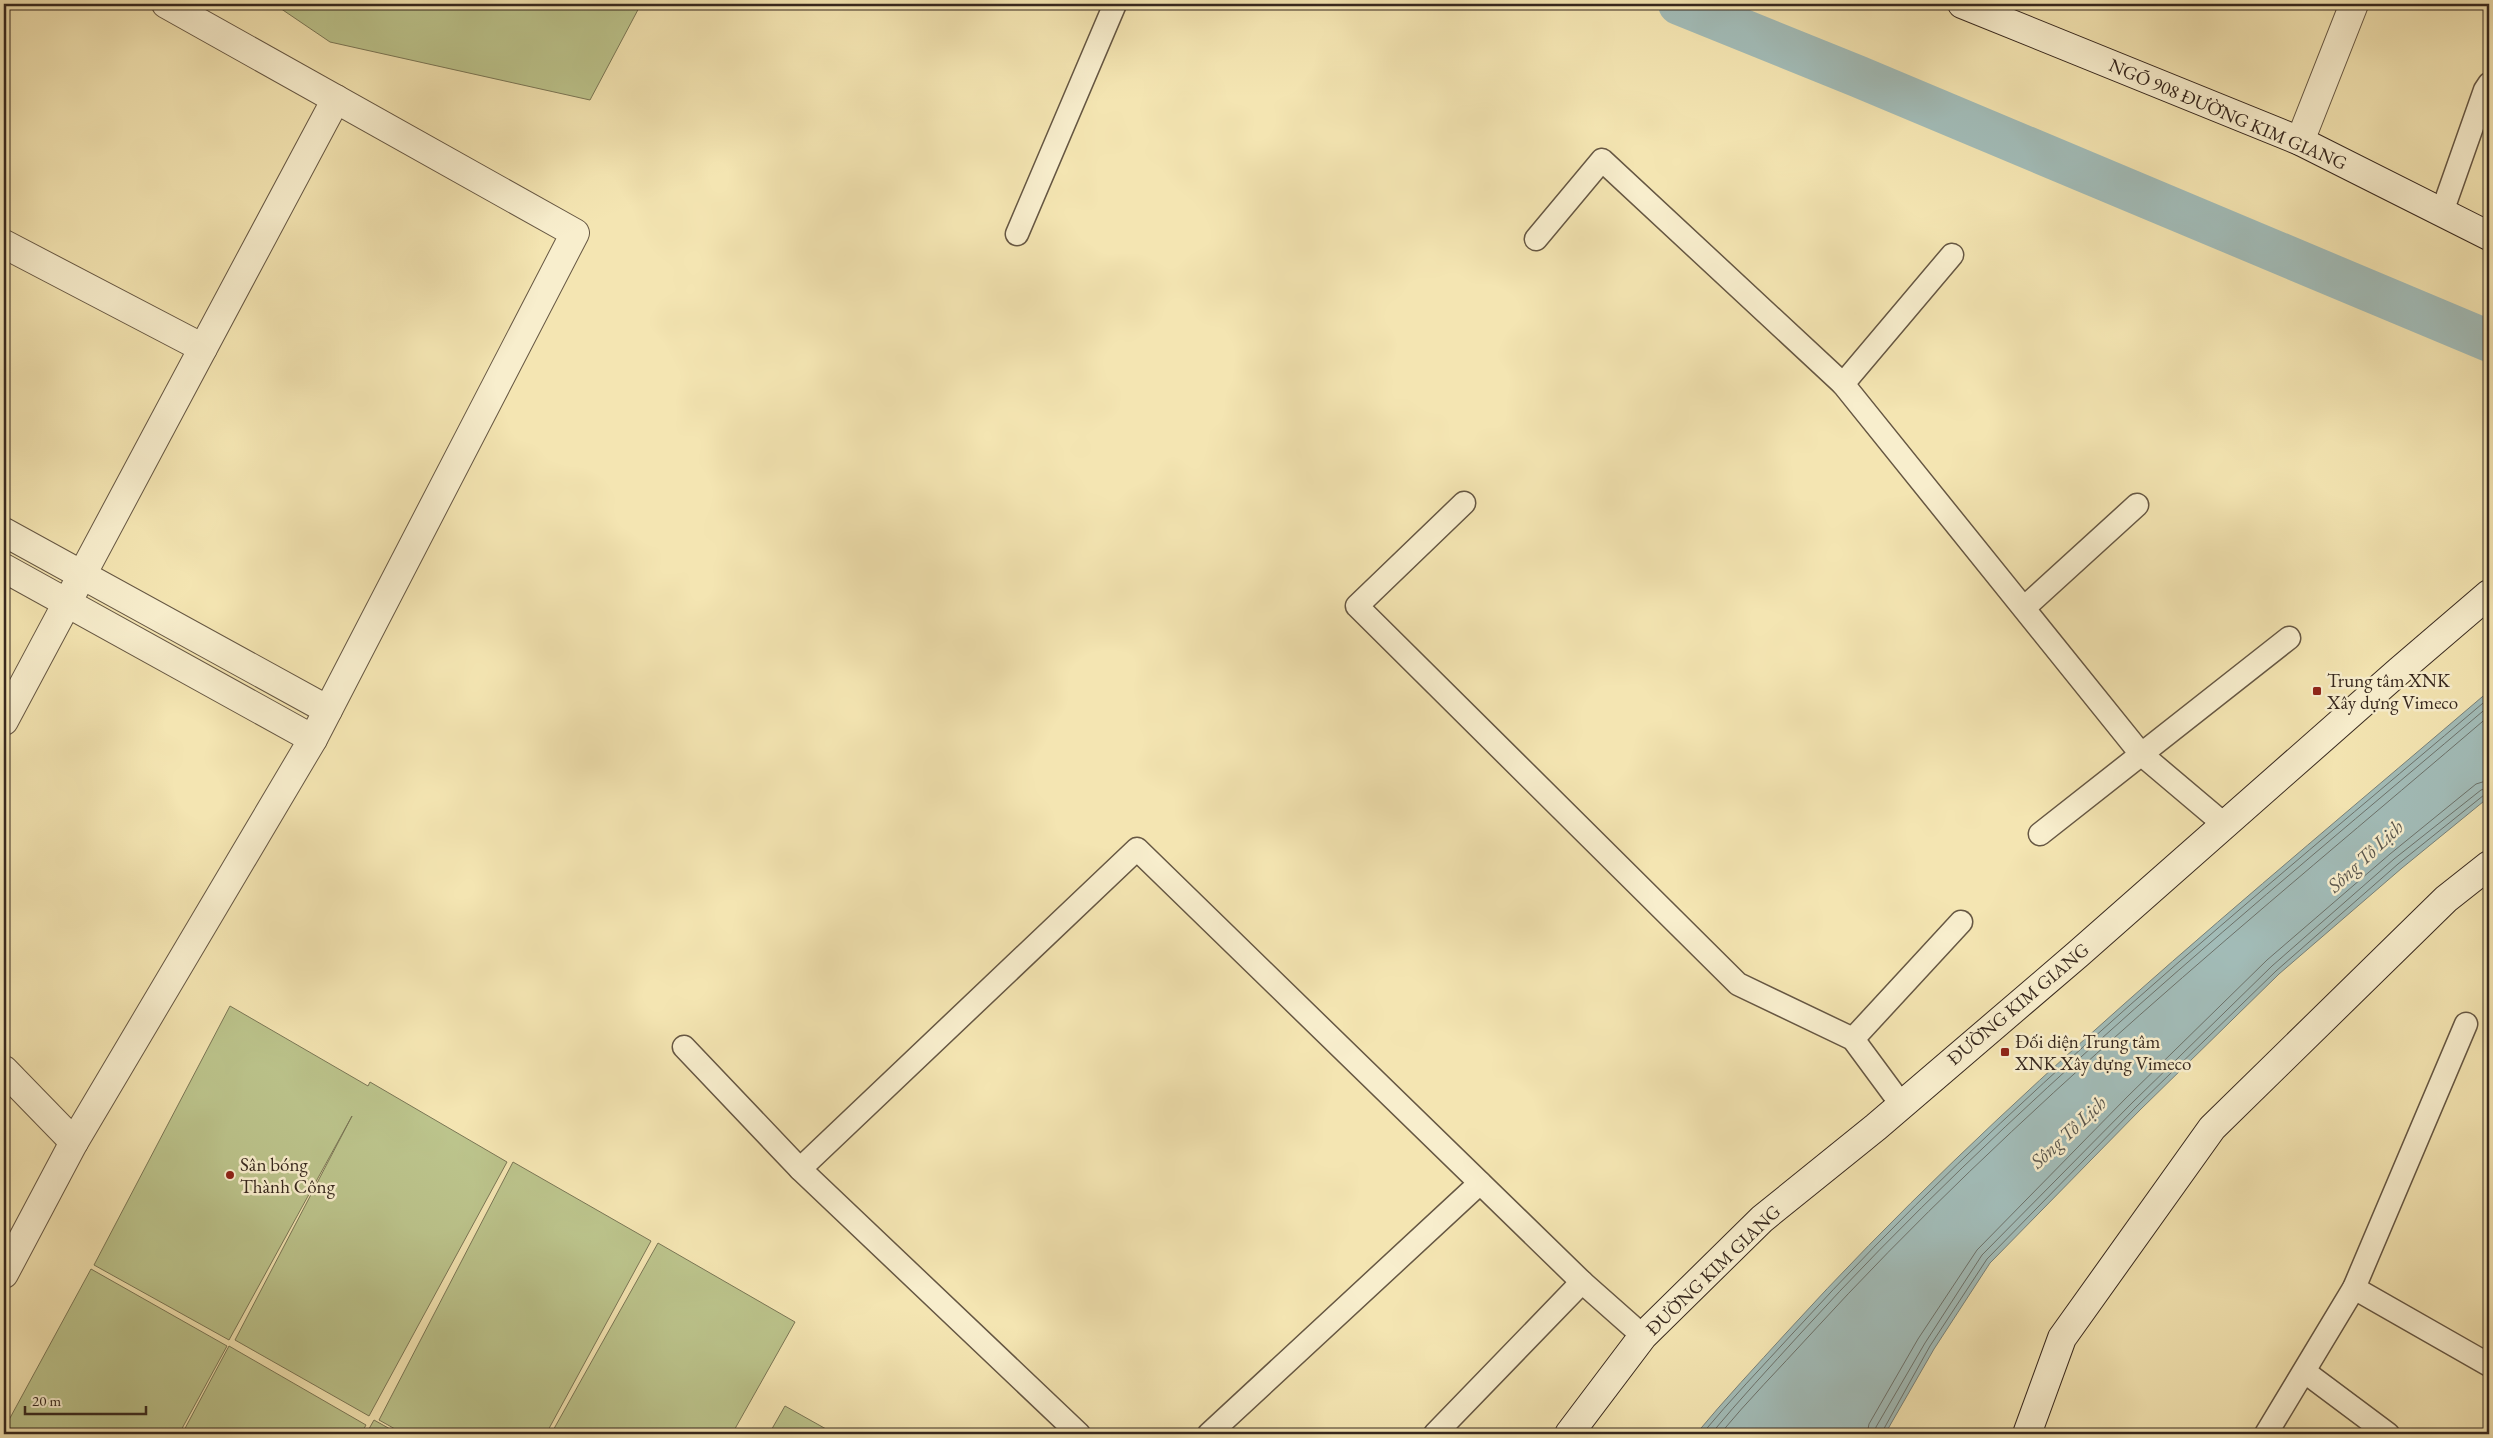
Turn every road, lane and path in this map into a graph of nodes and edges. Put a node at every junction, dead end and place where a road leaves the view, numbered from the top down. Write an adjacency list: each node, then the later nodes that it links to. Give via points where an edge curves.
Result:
1 (166, 4): 6 (street)
2 (1115, 4): 9 (lane)
3 (1962, 4): 7 (street, NGÕ 908 ĐƯỜNG KIM GIANG)
4 (2354, 4): 7 (street)
5 (2489, 84): 8 (lane)
6 (336, 99): 14 (street); 25 (street, via 575,233)
7 (2300, 141): 8 (street, NGÕ 908 ĐƯỜNG KIM GIANG)
8 (2442, 212): 10 (street, NGÕ 908 ĐƯỜNG KIM GIANG)
9 (1017, 234)
10 (2489, 236)
11 (1536, 239): 15 (lane, via 1602,160)
12 (4, 244): 14 (street)
13 (1952, 255): 15 (lane)
14 (203, 348): 20 (street)
15 (1843, 384): 23 (lane)
16 (1464, 503): 34 (lane, via 1358,606 1738,984)
17 (2138, 505): 23 (lane)
18 (4, 532): 20 (street)
19 (4, 568): 22 (street)
20 (82, 575): 22 (street); 25 (street)
21 (2489, 594): 29 (street, ĐƯỜNG KIM GIANG)
22 (67, 604): 26 (street); 27 (street)
23 (2024, 607): 28 (lane)
24 (2289, 638): 28 (lane)
25 (328, 710): 27 (street)
26 (4, 721)
27 (313, 739): 38 (street)
28 (2141, 754): 29 (lane); 30 (lane)
29 (2225, 825): 37 (street, ĐƯỜNG KIM GIANG)
30 (2040, 834)
31 (2489, 865): 51 (street, via 2446,899 2212,1128 2062,1338)
32 (1960, 922): 34 (lane)
33 (2466, 1024): 43 (lane)
34 (1853, 1039): 37 (lane)
35 (684, 1047): 39 (lane)
36 (4, 1070): 38 (street)
37 (1901, 1104): 44 (street, ĐƯỜNG KIM GIANG, via 1762,1219)
38 (74, 1142): 41 (street)
39 (800, 1169): 40 (lane, via 1137,849); 47 (lane)
40 (1480, 1183): 42 (lane); 48 (lane)
41 (4, 1274)
42 (1582, 1282): 44 (lane); 49 (lane)
43 (2354, 1288): 45 (lane); 46 (lane)
44 (1643, 1336): 50 (street, ĐƯỜNG KIM GIANG)
45 (2489, 1365)
46 (2305, 1372): 52 (lane); 53 (lane)
47 (1079, 1434)
48 (1209, 1434)
49 (1435, 1434)
50 (1569, 1434)
51 (2027, 1434)
52 (2266, 1434)
53 (2388, 1434)

